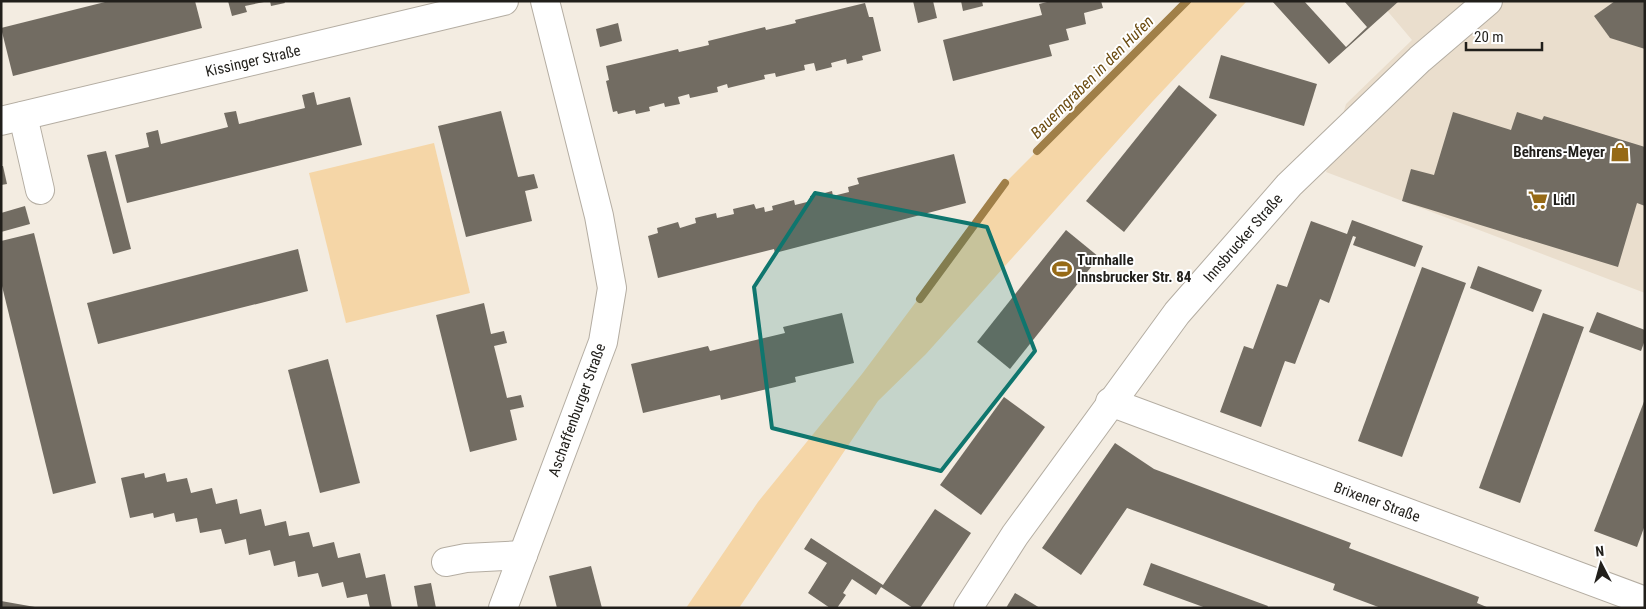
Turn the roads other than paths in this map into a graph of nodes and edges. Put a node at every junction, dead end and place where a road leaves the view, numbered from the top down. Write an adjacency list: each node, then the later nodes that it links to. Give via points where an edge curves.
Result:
1 (504, 1): 4 (street, Kissinger Straße)
2 (545, 1): 7 (street, Aschaffenburger Straße, via 599,216 612,288 602,342)
3 (1488, 1): 6 (street, Innsbrucker Straße, via 1420,59 1289,186 1178,313)
4 (12, 118): 5 (street)
5 (40, 190)
6 (1110, 402): 9 (street, Brixener Straße); 11 (street, Innsbrucker Straße, via 1014,535)
7 (523, 554): 8 (street); 10 (street, Aschaffenburger Straße)
8 (446, 562)
9 (1645, 601)
10 (503, 608)
11 (968, 608)

